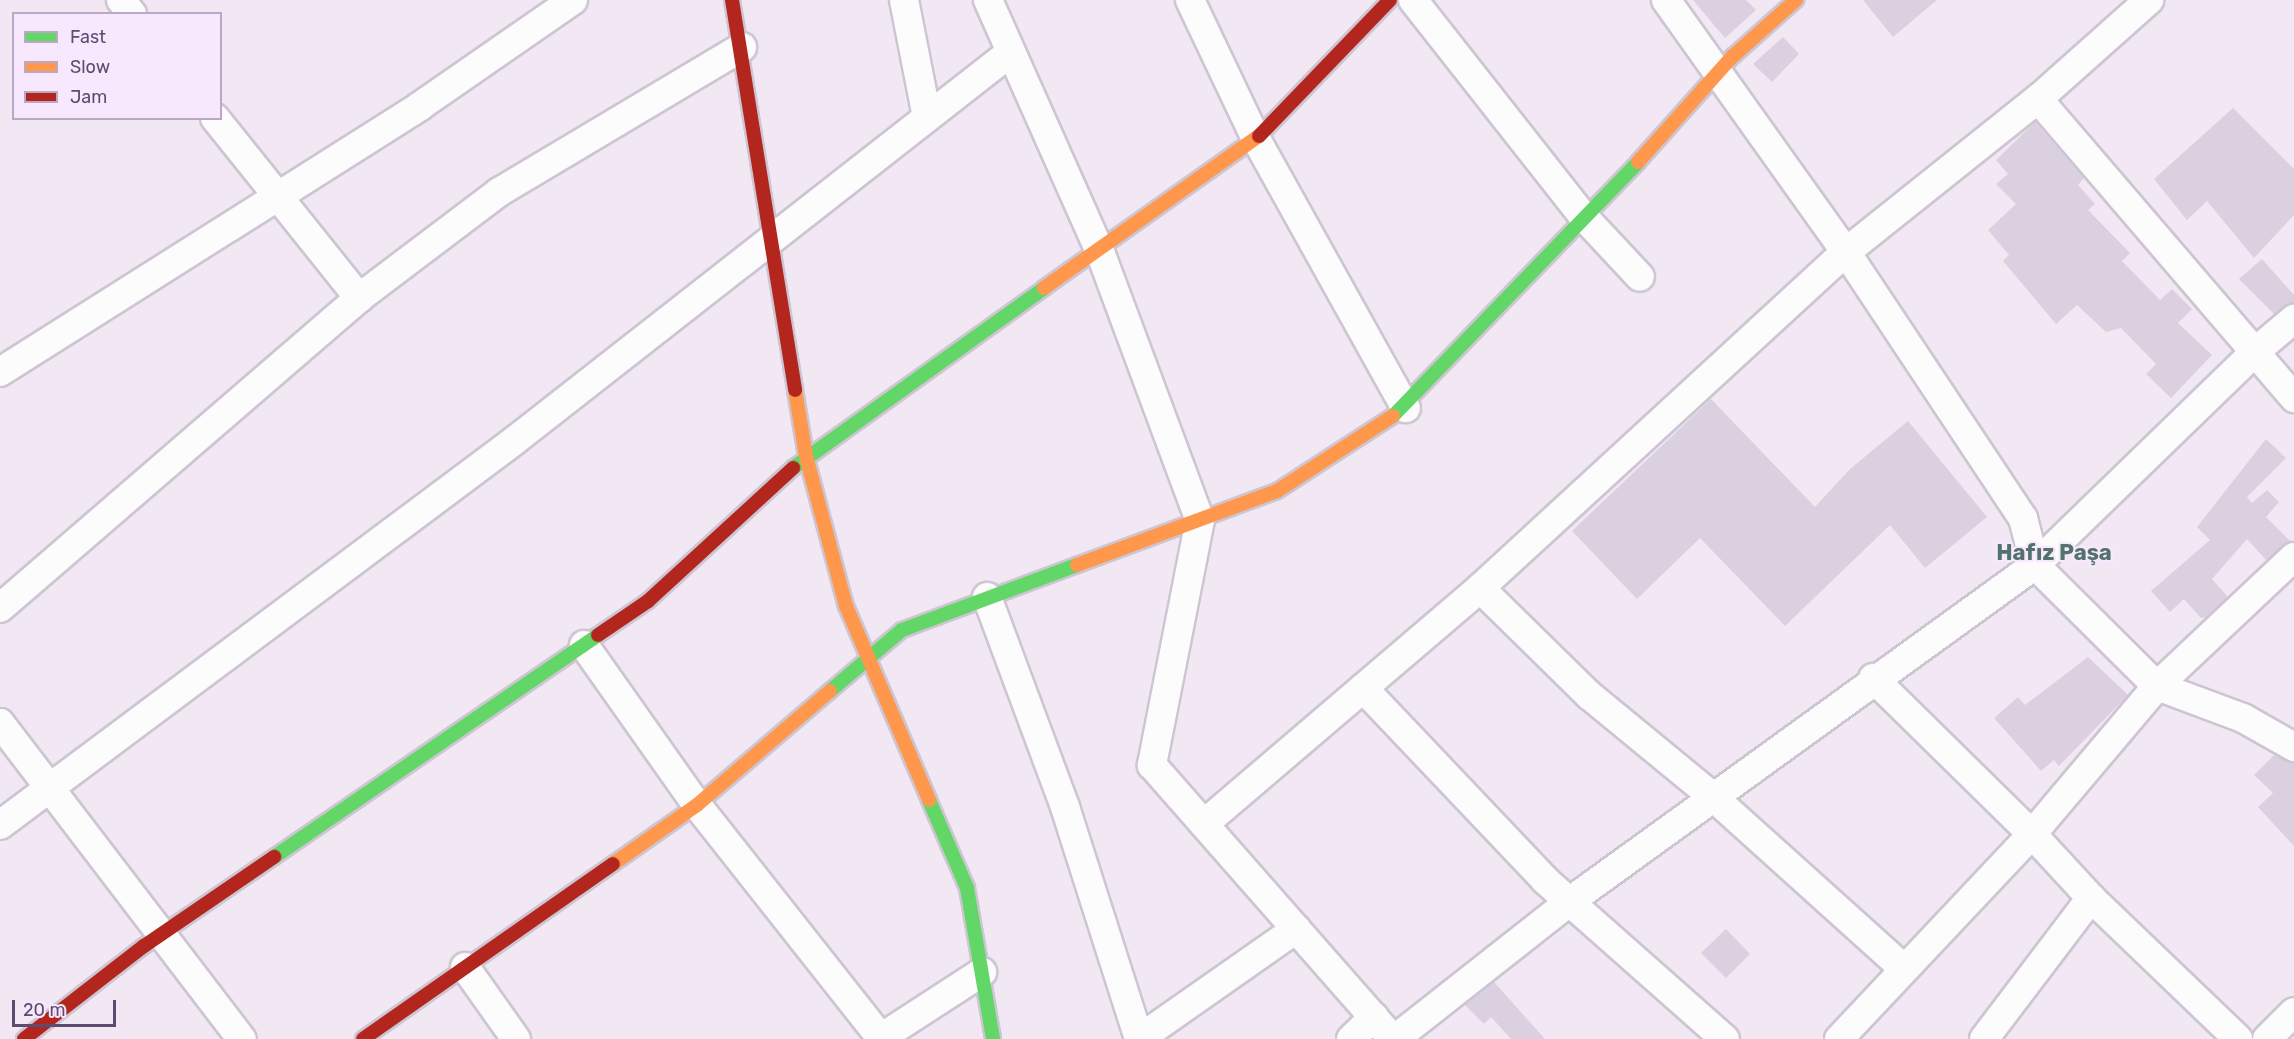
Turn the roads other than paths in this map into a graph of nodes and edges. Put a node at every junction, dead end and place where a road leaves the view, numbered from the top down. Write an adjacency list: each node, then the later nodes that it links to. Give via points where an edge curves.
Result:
1 (121, 0): 12 (street)
2 (573, 0): 20 (street, via 420,106)
3 (732, 0): 13 (street)
4 (904, 0): 17 (street)
5 (988, 0): 14 (street)
6 (1190, 0): 19 (street)
7 (1390, 0): 19 (street)
8 (1413, 0): 21 (street)
9 (1666, 0): 15 (street)
10 (1796, 0): 15 (street, via 1732,57)
11 (2149, 0): 16 (street)
12 (130, 12)
13 (742, 47): 22 (street); 26 (street, via 500,192)
14 (1011, 52): 17 (street); 23 (street)
15 (1719, 78): 21 (street); 24 (street)
16 (2038, 99): 24 (street); 28 (street)
17 (927, 117): 22 (street)
18 (217, 120): 20 (street)
19 (1256, 139): 23 (street); 31 (street)
20 (276, 196): 26 (street); 29 (street)
21 (1582, 216): 25 (street); 31 (street)
22 (772, 236): 32 (street); 46 (street, via 514,441)
23 (1099, 249): 32 (street); 33 (street)
24 (1846, 252): 35 (street, via 2023,518); 36 (street)
25 (1640, 277)
26 (359, 297): 38 (street)
27 (2294, 320): 28 (street)
28 (2256, 351): 30 (street); 35 (street)
29 (0, 372)
30 (2294, 398)
31 (1406, 408): 33 (street, via 1277,491)
32 (806, 456): 39 (street, via 648,601); 40 (street, via 846,606)
33 (1200, 520): 37 (street); 49 (street, via 1152,765)
34 (2294, 557): 42 (street)
35 (2036, 565): 41 (street); 42 (street)
36 (1480, 588): 43 (street); 47 (street, via 1589,695)
37 (987, 597): 40 (street, via 902,630); 67 (street, via 1065,807)
38 (0, 608)
39 (584, 645): 48 (street); 55 (street)
40 (869, 658): 48 (street); 58 (street, via 968,888)
41 (1873, 678): 47 (street); 51 (street)
42 (2157, 686): 45 (street, via 2243,718); 51 (street)
43 (1363, 688): 49 (street); 53 (street)
44 (0, 723): 46 (street)
45 (2294, 747)
46 (50, 789): 50 (street); 55 (street)
47 (1712, 796): 53 (street); 57 (street)
48 (697, 805): 56 (street); 65 (street)
49 (1204, 824): 54 (street)
50 (0, 825)
51 (2032, 834): 52 (street); 57 (street)
52 (2091, 898): 72 (street); 73 (street)
53 (1569, 902): 69 (street); 70 (street)
54 (1296, 929): 60 (street); 67 (street)
55 (160, 935): 61 (street); 62 (street)
56 (465, 967): 63 (street); 64 (street)
57 (1904, 969): 71 (street)
58 (982, 972): 65 (street); 66 (street)
59 (2294, 1012): 74 (street)
60 (1374, 1017): 68 (street); 69 (street)
61 (24, 1039)
62 (242, 1039)
63 (363, 1039)
64 (516, 1039)
65 (880, 1039)
66 (993, 1039)
67 (1139, 1039)
68 (1351, 1039)
69 (1394, 1039)
70 (1725, 1039)
71 (1839, 1039)
72 (1984, 1039)
73 (2238, 1039)
74 (2267, 1039)

